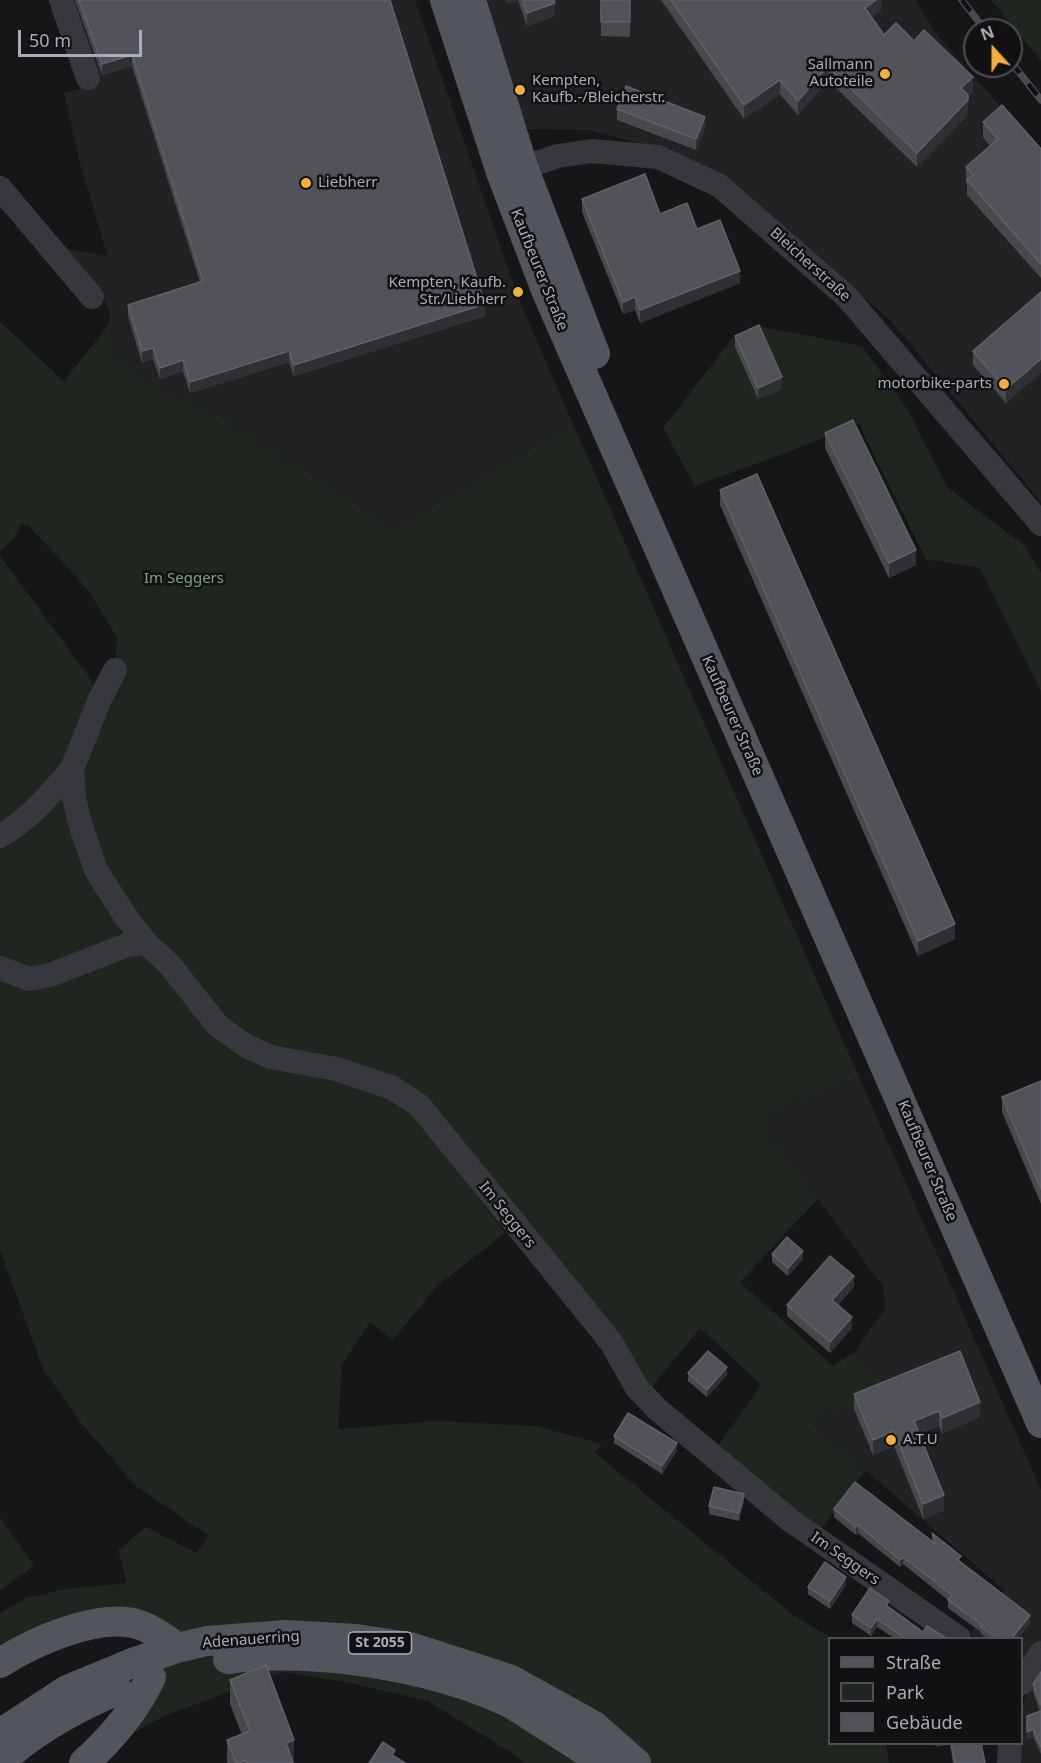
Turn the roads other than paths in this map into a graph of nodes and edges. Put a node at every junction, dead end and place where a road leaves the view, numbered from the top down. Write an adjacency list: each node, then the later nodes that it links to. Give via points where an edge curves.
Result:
1 (61, 0): 4 (street)
2 (445, 0): 5 (main road, Kaufbeurer Straße)
3 (471, 0): 5 (main road, Kaufbeurer Straße)
4 (88, 78)
5 (512, 171): 8 (street, Bleicherstraße, via 558,156 592,151 658,157 720,186 847,297); 14 (main road, Kaufbeurer Straße); 15 (main road, Kaufbeurer Straße, via 560,323)
6 (0, 188): 7 (street)
7 (92, 297)
8 (1041, 524)
9 (115, 670): 10 (street)
10 (72, 769): 11 (street, via 41,805); 12 (street, Im Seggers, via 80,825 96,870)
11 (0, 836)
12 (146, 943): 13 (street, via 127,945 50,975 29,979); 17 (street, Im Seggers, via 169,964 218,1026 248,1047 271,1057 336,1069 393,1088 419,1105 604,1334 637,1388 657,1408 790,1520)
13 (0, 968)
14 (1041, 1383)
15 (1041, 1423)
16 (73, 1629): 18 (main road, via 132,1623 162,1635); 20 (main road, via 37,1642); 21 (main road, via 86,1633 99,1646 102,1664)
17 (958, 1637)
18 (177, 1648): 21 (main road, Adenauerring / St 2055); 30 (main road, Adenauerring / St 2055, via 207,1641 285,1635 410,1647 509,1679 594,1726)
19 (1041, 1653): 23 (street)
20 (0, 1663)
21 (98, 1676): 25 (main road, Adenauerring / St 2055, via 67,1690)
22 (151, 1677): 24 (main road, Adenauerring / St 2055); 27 (main road, via 140,1701); 29 (main road, Adenauerring / St 2055, via 207,1662 245,1657 349,1660 403,1669 507,1701)
23 (1023, 1681)
24 (76, 1709): 27 (main road, via 96,1726 100,1737); 28 (main road, Adenauerring / St 2055, via 42,1728)
25 (0, 1734)
26 (1010, 1745): 31 (street)
27 (91, 1756)
28 (0, 1762)
29 (602, 1763)
30 (636, 1763)
31 (1009, 1763)

